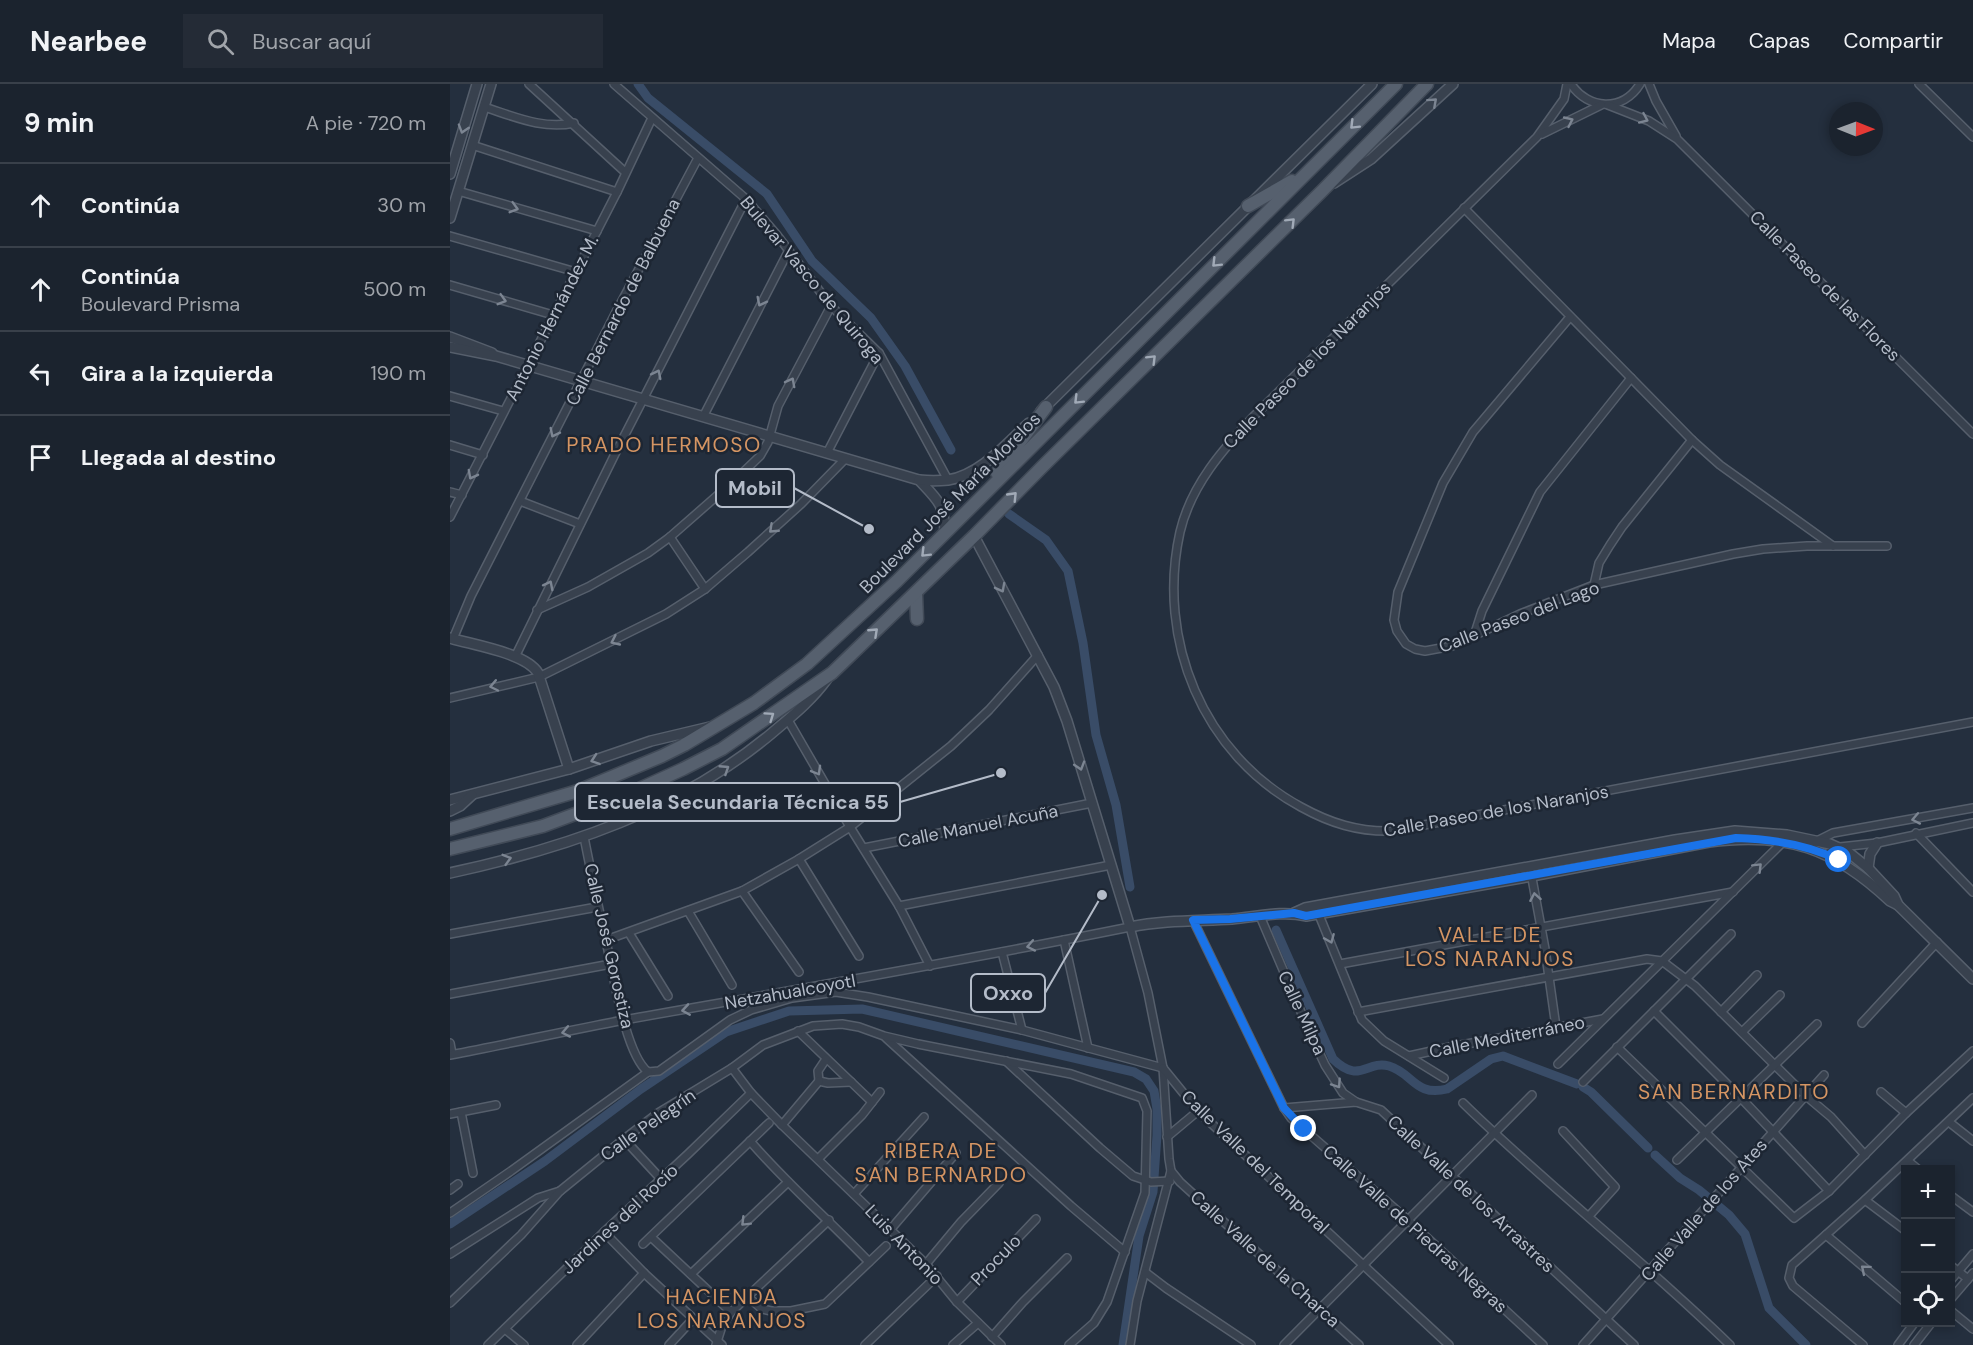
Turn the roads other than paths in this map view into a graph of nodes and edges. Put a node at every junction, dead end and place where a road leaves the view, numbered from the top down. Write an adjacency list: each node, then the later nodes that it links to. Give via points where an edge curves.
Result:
1 (477, 84): 24 (street, one-way to 24)
2 (491, 84): 14 (street)
3 (529, 84): 16 (street)
4 (614, 84): 15 (street, Bulevar Vasco de Quiroga)
5 (1372, 84): 29 (street, Boulevard José María Morelos)
6 (1396, 84): 23 (main road, Boulevard José María Morelos, one-way to 23)
7 (1427, 84): 26 (main road)
8 (1453, 84): 26 (street, one-way to 8, via 1371,159)
9 (1569, 84): 13 (street, Calle Paseo de las Flores, via 1584,98); 17 (street, Calle Paseo de los Naranjos, via 1564,99)
10 (1640, 84): 13 (street, Calle Paseo de los Naranjos, via 1626,100)
11 (1649, 84): 19 (street, Calle Paseo de las Flores)
12 (1919, 84): 18 (street)
13 (1604, 105): 17 (street, Calle Paseo de los Naranjos, one-way to 13); 19 (street, Calle Paseo de las Flores, one-way to 19, via 1649,121)
14 (484, 107): 16 (street, via 539,124); 20 (street)
15 (652, 118): 21 (street, Bulevar Vasco de Quiroga); 22 (street, Antonio Hernández M.)
16 (574, 123): 22 (street)
17 (1537, 137): 30 (street, Calle Paseo de los Naranjos)
18 (1973, 137)
19 (1677, 139): 52 (street, Calle Paseo de las Flores)
20 (472, 145): 25 (street); 27 (street)
21 (698, 158): 28 (street, Bulevar Vasco de Quiroga); 46 (street, Calle Bernardo de Balbuena)
22 (626, 172): 27 (street, Antonio Hernández M.)
23 (1306, 173): 29 (main road); 64 (main road, Boulevard José María Morelos, one-way to 64)
24 (450, 174)
25 (458, 191): 31 (street); 32 (street, one-way to 32)
26 (1322, 191): 68 (main road, one-way to 26)
27 (617, 192): 32 (street, Antonio Hernández M.)
28 (746, 200): 34 (street, Bulevar Vasco de Quiroga); 48 (street, one-way to 28)
29 (1248, 206): 49 (street, Boulevard José María Morelos)
30 (1464, 208): 39 (street); 85 (street, Calle Paseo de los Naranjos, via 1223,449 1190,503 1180,531 1176,562 1177,633 1196,697 1234,756 1289,801 1322,819 1372,832)
31 (450, 218)
32 (597, 231): 35 (street, Antonio Hernández M.)
33 (450, 236): 35 (street)
34 (789, 250): 37 (street, Bulevar Vasco de Quiroga); 51 (street, one-way to 51)
35 (576, 272): 38 (street, Antonio Hernández M.)
36 (450, 285): 38 (street, one-way to 38)
37 (831, 306): 42 (street, Bulevar Vasco de Quiroga); 53 (street, one-way to 37, via 778,406)
38 (553, 315): 44 (street, Antonio Hernández M.)
39 (1570, 317): 45 (street); 77 (street, Calle Paseo del Lago, via 1457,456 1398,592 1394,620 1397,631 1414,650 1452,646)
40 (450, 337): 43 (street)
41 (450, 347): 43 (street)
42 (879, 353): 56 (street); 60 (street, Bulevar Vasco de Quiroga)
43 (496, 356): 44 (street, Boulevard José María Morelos)
44 (527, 366): 46 (street, Boulevard José María Morelos); 50 (street, Antonio Hernández M.)
45 (1631, 378): 54 (street); 77 (street, via 1540,492 1482,611)
46 (581, 382): 48 (street, Boulevard José María Morelos); 63 (street, Calle Bernardo de Balbuena, one-way to 63)
47 (450, 396): 50 (street)
48 (644, 399): 51 (street, Boulevard José María Morelos); 66 (street)
49 (1046, 407): 60 (street, Boulevard José María Morelos, via 990,459 971,472); 64 (main road)
50 (503, 411): 57 (street, Antonio Hernández M.)
51 (703, 417): 53 (street, Boulevard José María Morelos)
52 (1973, 434)
53 (769, 435): 56 (street, Boulevard José María Morelos); 69 (street, via 760,456)
54 (1692, 440): 70 (street, via 1720,465); 72 (street, via 1622,527 1599,563)
55 (450, 446): 57 (street)
56 (827, 453): 58 (street, Boulevard José María Morelos)
57 (483, 455): 62 (street, Antonio Hernández M., one-way to 62)
58 (845, 459): 59 (street, Boulevard José María Morelos); 73 (street, one-way to 73)
59 (919, 480): 60 (street, Boulevard José María Morelos); 67 (street, via 944,513)
60 (948, 480)
61 (450, 492): 62 (street)
62 (462, 495): 65 (street, Antonio Hernández M.)
63 (520, 501): 66 (street); 78 (street, Calle Bernardo de Balbuena)
64 (970, 509): 67 (main road, Boulevard José María Morelos)
65 (450, 517)
66 (580, 524): 75 (street, one-way to 66)
67 (945, 533): 86 (main road, Boulevard José María Morelos, one-way to 86, via 807,664)
68 (974, 536): 74 (main road); 79 (street, Calle Valle del Temporal, one-way to 79)
69 (670, 537): 73 (street); 75 (street, via 620,570)
70 (1833, 546): 71 (street, Calle Paseo del Lago); 72 (street, Calle Paseo del Lago, via 1763,549)
71 (1887, 546)
72 (1594, 585): 77 (street, Calle Paseo del Lago)
73 (705, 589): 82 (street, one-way to 82, via 637,630)
74 (916, 594): 76 (main road); 81 (main road, one-way to 74)
75 (537, 610): 80 (street)
76 (917, 619)
77 (1474, 636)
78 (451, 639): 80 (street)
79 (1038, 655): 90 (street, Calle Valle del Temporal, one-way to 90, via 1067,721); 94 (street, via 951,746)
80 (515, 657): 82 (street, via 532,665)
81 (832, 673): 84 (street, via 815,696); 104 (main road, one-way to 81, via 543,826 636,790 722,749)
82 (539, 676): 83 (street, one-way to 83); 87 (street)
83 (450, 698)
84 (788, 720): 94 (street, one-way to 94); 97 (street, one-way to 84, via 651,810 696,786 747,754)
85 (1973, 722)
86 (713, 727): 87 (street, one-way to 87, via 651,741); 95 (main road, Boulevard José María Morelos, via 669,752 578,791)
87 (569, 769): 88 (street)
88 (472, 795): 89 (street); 92 (street)
89 (450, 800)
90 (1092, 803): 101 (street, Calle Manuel Acuña); 107 (street, Calle Valle del Temporal)
91 (1973, 808): 98 (street, one-way to 98, via 1833,833)
92 (450, 811)
93 (1973, 823): 96 (street)
94 (849, 827): 101 (street); 106 (street)
95 (450, 829)
96 (1916, 833): 100 (street); 111 (street)
97 (584, 837): 110 (street, one-way to 97); 116 (street, Calle José Gorostiza)
98 (1818, 840): 102 (street); 103 (street); 109 (street, via 1735,831)
99 (1783, 842): 102 (street); 109 (street, via 1736,838); 113 (street, one-way to 99)
100 (1877, 843): 103 (street); 108 (street)
101 (864, 848): 115 (street)
102 (1809, 848): 105 (street)
103 (1840, 848): 105 (street); 108 (street)
104 (450, 849)
105 (1826, 854): 114 (street)
106 (799, 859): 112 (street); 130 (street)
107 (1111, 865): 115 (street); 122 (street, Calle Valle del Temporal)
108 (1868, 868): 114 (street)
109 (1531, 872): 117 (street); 121 (street, one-way to 109)
110 (450, 873)
111 (1971, 888)
112 (742, 891): 118 (street); 135 (street)
113 (1733, 892): 121 (street); 131 (street)
114 (1898, 904): 128 (street)
115 (898, 906): 134 (street)
116 (597, 907): 124 (street); 126 (street, Calle José Gorostiza)
117 (1318, 910): 119 (street, via 1305,908); 133 (street, one-way to 133)
118 (688, 911): 123 (street); 140 (street)
119 (1260, 916): 120 (street); 182 (street, Calle Milpa, one-way to 182, via 1326,1065 1343,1093)
120 (1193, 920): 122 (street); 185 (street, Calle Valle de Piedras Negras)
121 (1541, 926): 133 (street); 137 (street)
122 (1130, 927): 127 (street, Netzahualcoyotl); 167 (street, Calle Valle del Temporal)
123 (629, 933): 126 (street); 143 (street)
124 (450, 934)
125 (1731, 934): 139 (street)
126 (606, 940): 132 (street, Calle José Gorostiza)
127 (1064, 940): 129 (street, Netzahualcoyotl, one-way to 129); 158 (street)
128 (1937, 942): 138 (street); 149 (street)
129 (1002, 952): 134 (street, Netzahualcoyotl); 153 (street)
130 (859, 956)
131 (1662, 961): 137 (street, via 1647,959); 139 (street); 147 (street)
132 (611, 964): 141 (street); 148 (street, Calle José Gorostiza)
133 (1340, 964): 145 (street)
134 (930, 966): 148 (street, Netzahualcoyotl, one-way to 148)
135 (799, 972)
136 (1757, 975): 146 (street)
137 (1550, 977): 145 (street); 151 (street)
138 (1973, 979)
139 (1687, 980): 144 (street); 146 (street)
140 (732, 985)
141 (450, 994)
142 (1780, 995): 154 (street)
143 (668, 996)
144 (1654, 1011): 157 (street); 179 (street)
145 (1358, 1012): 161 (street, via 1374,1033)
146 (1721, 1012): 154 (street)
147 (1605, 1018): 151 (street, Calle Mediterráneo); 164 (street)
148 (623, 1021): 160 (street, Netzahualcoyotl, one-way to 160); 168 (street, Calle José Gorostiza)
149 (1862, 1023)
150 (1817, 1024): 165 (street)
151 (1556, 1027): 161 (street, Calle Mediterráneo)
152 (798, 1030): 155 (street, Calle Pelegrín, via 842,1024); 162 (street); 166 (street, Calle Pelegrín, via 763,1045)
153 (1022, 1030): 158 (street); 168 (street, via 868,997 823,993 740,1015 659,1071)
154 (1742, 1032): 165 (street)
155 (884, 1036): 163 (street, Calle Pelegrín); 237 (street)
156 (450, 1043): 160 (street)
157 (1617, 1047): 173 (street); 195 (street)
158 (1088, 1048): 167 (street)
159 (1973, 1051): 188 (street)
160 (451, 1054)
161 (1408, 1056): 170 (street)
162 (826, 1059): 171 (street, via 818,1071); 172 (street)
163 (1006, 1061): 213 (street, via 1119,1165); 213 (street, Calle Pelegrín, via 1071,1074 1142,1098 1147,1111)
164 (1558, 1064)
165 (1776, 1066): 178 (street); 179 (street)
166 (732, 1068): 176 (street, Luis Antonio); 199 (street, Calle Pelegrín, via 658,1113)
167 (1163, 1068): 186 (street, Calle Valle del Temporal); 198 (street)
168 (648, 1072): 225 (street)
169 (1824, 1075): 178 (street, Calle Valle de los Ates)
170 (1444, 1078)
171 (819, 1081): 172 (street); 193 (street)
172 (851, 1082): 181 (street)
173 (1583, 1082)
174 (880, 1092): 181 (street)
175 (1881, 1092): 188 (street)
176 (751, 1093): 193 (street, Luis Antonio); 212 (street, Jardines del Rocío)
177 (1532, 1095): 196 (street)
178 (1805, 1095): 197 (street, Calle Valle de los Ates); 203 (street)
179 (1741, 1098): 195 (street); 197 (street)
180 (1973, 1098): 191 (street)
181 (872, 1102): 204 (street)
182 (1356, 1102): 185 (street, Calle Valle de los Arrastres); 211 (street, Calle Valle de los Arrastres, via 1381,1110)
183 (1463, 1103): 196 (street)
184 (496, 1105): 187 (street)
185 (1284, 1108): 229 (street, Calle Valle de Piedras Negras)
186 (1198, 1111): 198 (street); 243 (street, Calle Valle del Temporal)
187 (461, 1112): 189 (street); 210 (street)
188 (1906, 1113): 203 (street)
189 (450, 1114)
190 (924, 1117): 221 (street)
191 (1949, 1122): 201 (street); 206 (street)
192 (769, 1123): 200 (street)
193 (782, 1125): 204 (street, Luis Antonio)
194 (1563, 1131): 226 (street, via 1615,1187)
195 (1706, 1131): 205 (street); 208 (street)
196 (1494, 1132): 211 (street); 226 (street)
197 (1772, 1132): 208 (street, Calle Valle de los Ates); 220 (street)
198 (1167, 1137): 209 (street)
199 (624, 1139): 212 (street); 219 (street, Calle Pelegrín)
200 (750, 1141): 215 (street); 234 (street)
201 (1973, 1141)
202 (956, 1153): 231 (street)
203 (1865, 1155): 220 (street)
204 (818, 1159): 221 (street, Luis Antonio)
205 (1677, 1161)
206 (1908, 1161): 207 (street); 223 (street)
207 (1913, 1165)
208 (1741, 1167): 220 (street, via 1794,1218); 246 (street, Calle Valle de los Ates)
209 (1172, 1172): 214 (street); 258 (street, Calle Valle de la Charca)
210 (473, 1173)
211 (1453, 1176): 229 (street); 262 (street, Calle Valle de los Arrastres)
212 (660, 1178): 232 (street, Jardines del Rocío)
213 (1146, 1181): 214 (street); 237 (street)
214 (1170, 1181): 245 (street)
215 (788, 1182): 228 (street); 249 (street, one-way to 249)
216 (999, 1183): 242 (street)
217 (458, 1184): 218 (street)
218 (450, 1190)
219 (560, 1191): 238 (street, via 538,1198); 257 (street, Calle Pelegrín, via 528,1228)
220 (1829, 1191)
221 (854, 1194): 231 (street, Luis Antonio)
222 (1955, 1199): 224 (street)
223 (1865, 1200): 230 (street); 233 (street)
224 (1973, 1212)
225 (450, 1213)
226 (1589, 1216): 246 (street)
227 (1036, 1219): 256 (street, Proculo)
228 (829, 1220): 241 (street); 254 (street)
229 (1409, 1221): 243 (street); 283 (street, Calle Valle de Piedras Negras)
230 (1901, 1228)
231 (890, 1230): 242 (street, Luis Antonio)
232 (603, 1232): 248 (street); 266 (street, Jardines del Rocío)
233 (1826, 1235): 255 (street, one-way to 233); 287 (street, via 1796,1260 1789,1278)
234 (651, 1236): 235 (street); 249 (street)
235 (643, 1244)
236 (886, 1246): 241 (street)
237 (1125, 1252): 277 (street, via 1100,1316)
238 (450, 1254)
239 (1973, 1254): 247 (street)
240 (1067, 1258): 268 (street)
241 (869, 1262): 254 (street, via 833,1298 819,1306 771,1311)
242 (926, 1264): 250 (street, Luis Antonio)
243 (1362, 1264): 258 (street); 282 (street, Calle Valle del Temporal)
244 (1955, 1269): 247 (street)
245 (1145, 1272): 278 (street); 279 (street)
246 (1649, 1272): 262 (street, Calle Valle de los Ates); 286 (street)
247 (1959, 1272): 251 (street); 252 (street)
248 (644, 1274): 261 (street); 272 (street)
249 (692, 1274): 259 (street)
250 (937, 1276): 256 (street, Luis Antonio); 274 (street)
251 (1955, 1276)
252 (1970, 1276): 253 (street)
253 (1955, 1294)
254 (748, 1297): 259 (street)
255 (1901, 1300)
256 (957, 1302): 263 (street, Luis Antonio)
257 (450, 1303)
258 (1320, 1309): 280 (street); 281 (street, Calle Valle de la Charca)
259 (731, 1312): 269 (street, via 722,1326)
260 (1955, 1314): 267 (street)
261 (693, 1319): 269 (street); 273 (street)
262 (1606, 1320): 284 (street, Calle Valle de los Ates); 285 (street, Calle Valle de los Arrastres)
263 (978, 1323): 268 (street, Luis Antonio); 275 (street)
264 (1913, 1327): 288 (street)
265 (1929, 1327): 289 (street)
266 (505, 1329): 270 (street, Jardines del Rocío); 271 (street)
267 (1973, 1329)
268 (992, 1337): 276 (street, Luis Antonio)
269 (719, 1343)
270 (488, 1345)
271 (524, 1345)
272 (577, 1345)
273 (669, 1345)
274 (865, 1345)
275 (953, 1345)
276 (1000, 1345)
277 (1069, 1345)
278 (1130, 1345)
279 (1251, 1345)
280 (1284, 1345)
281 (1359, 1345)
282 (1449, 1345)
283 (1543, 1345)
284 (1583, 1345)
285 (1634, 1345)
286 (1730, 1345)
287 (1863, 1345)
288 (1898, 1345)
289 (1914, 1345)

